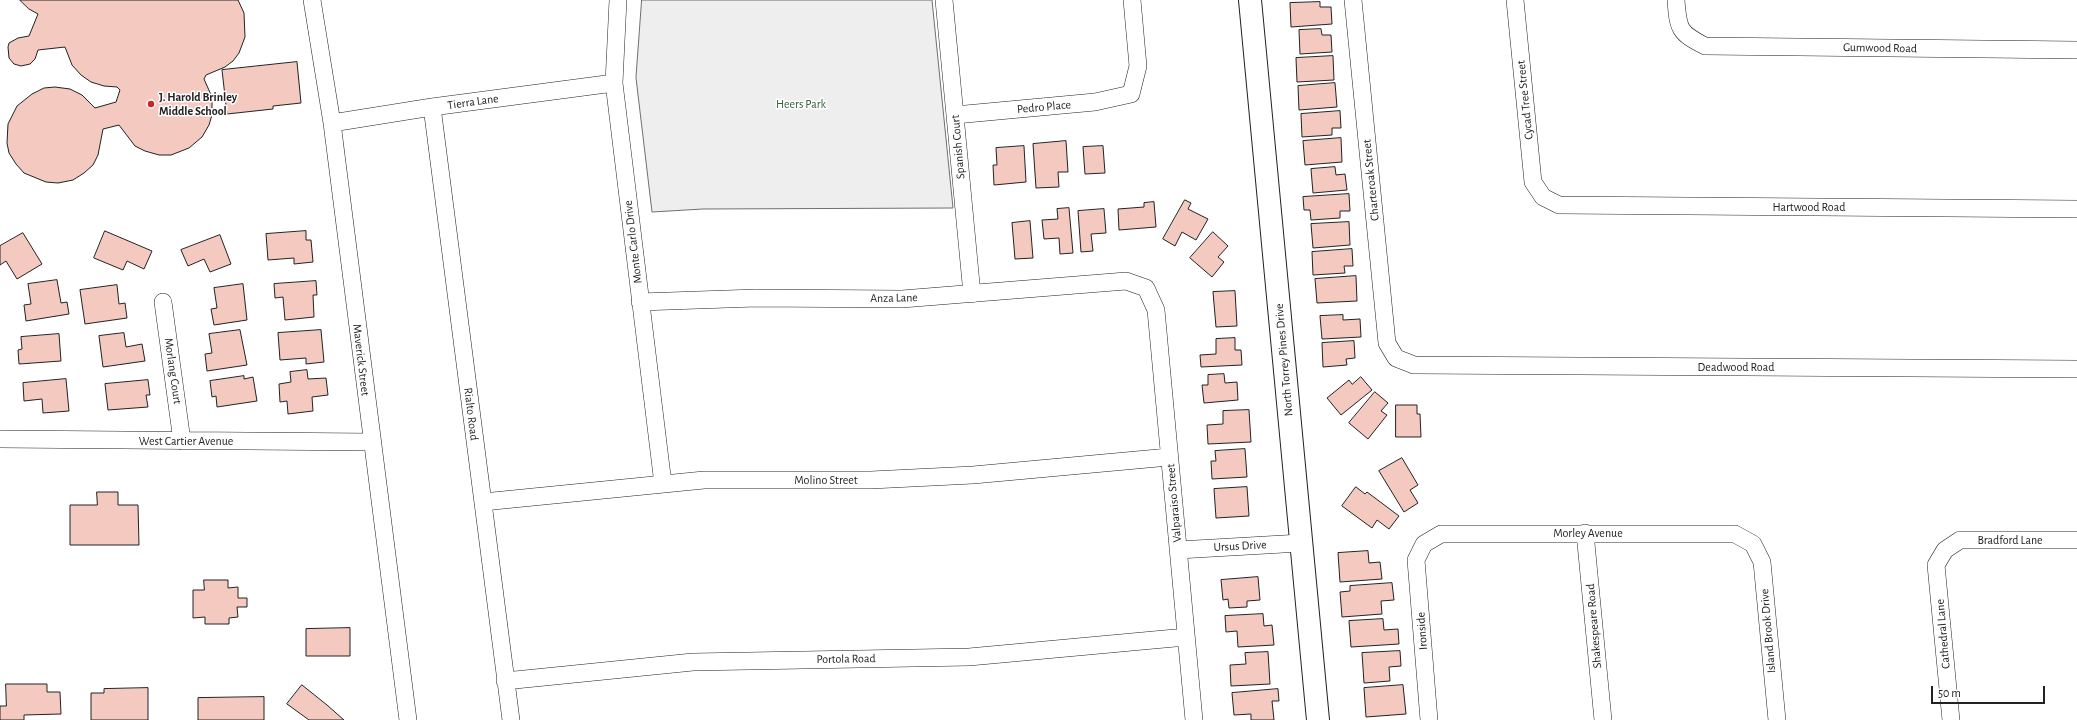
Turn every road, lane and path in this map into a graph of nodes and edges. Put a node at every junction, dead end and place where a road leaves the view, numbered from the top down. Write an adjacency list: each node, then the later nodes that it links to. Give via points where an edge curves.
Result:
1 (312, 0): 13 (street, Maverick Street)
2 (618, 0): 10 (street, Monte Carlo Drive)
3 (944, 0): 12 (street, Spanish Court)
4 (1132, 0): 12 (street, Pedro Place, via 1138,66 1132,94 1095,102)
5 (1250, 0): 30 (main road, North Torrey Pines Drive)
6 (1353, 0): 20 (street, Charteroak Street, via 1387,343)
7 (1515, 0): 14 (street, Cycad Tree Street, via 1533,182)
8 (1676, 0): 9 (street, Gumwood Road, via 1678,21 1686,37 1704,46)
9 (2077, 50)
10 (614, 83): 11 (street, Tierra Lane); 19 (street, Monte Carlo Drive)
11 (432, 107): 13 (street, Tierra Lane); 27 (street, Rialto Road)
12 (955, 115): 17 (street, Spanish Court)
13 (332, 123): 24 (street, Maverick Street)
14 (1543, 197): 15 (street, Hartwood Road, via 1560,205)
15 (2077, 209)
16 (1146, 288): 17 (street, Anza Lane, via 1126,281); 25 (street, Valparaiso Street, via 1156,310)
17 (972, 294): 19 (street, Anza Lane, via 902,300 756,298)
18 (163, 302): 23 (street, Morlang Court)
19 (640, 302): 26 (street, Monte Carlo Drive)
20 (1396, 358): 21 (street, Deadwood Road, via 1414,365)
21 (2077, 369)
22 (0, 439): 23 (street, West Cartier Avenue)
23 (182, 441): 24 (street, West Cartier Avenue)
24 (372, 442): 37 (street, Maverick Street)
25 (1169, 457): 26 (street, Molino Street, via 972,475 871,480 704,480); 33 (street, Valparaiso Street)
26 (663, 484): 27 (street, Molino Street)
27 (482, 502): 36 (street, Rialto Road)
28 (1585, 533): 31 (street, Morley Avenue, via 1440,534); 32 (street, Morley Avenue, via 1735,534); 42 (street, Shakespeare Road)
29 (2077, 540): 34 (street, Bradford Lane, via 1960,540)
30 (1302, 542): 33 (street, Ursus Drive); 40 (main road, North Torrey Pines Drive)
31 (1424, 544): 41 (street, Ironside, via 1416,560)
32 (1753, 544): 43 (street, Island Brook Drive, via 1762,562)
33 (1178, 550): 35 (street, Valparaiso Street)
34 (1945, 550): 44 (street, Cathedral Lane, via 1936,566)
35 (1186, 637): 36 (street, Portola Road, via 970,658 693,662); 39 (street, Valparaiso Street)
36 (505, 681): 38 (street, Rialto Road)
37 (408, 720)
38 (512, 720)
39 (1194, 720)
40 (1318, 720)
41 (1429, 720)
42 (1603, 720)
43 (1776, 720)
44 (1950, 720)

